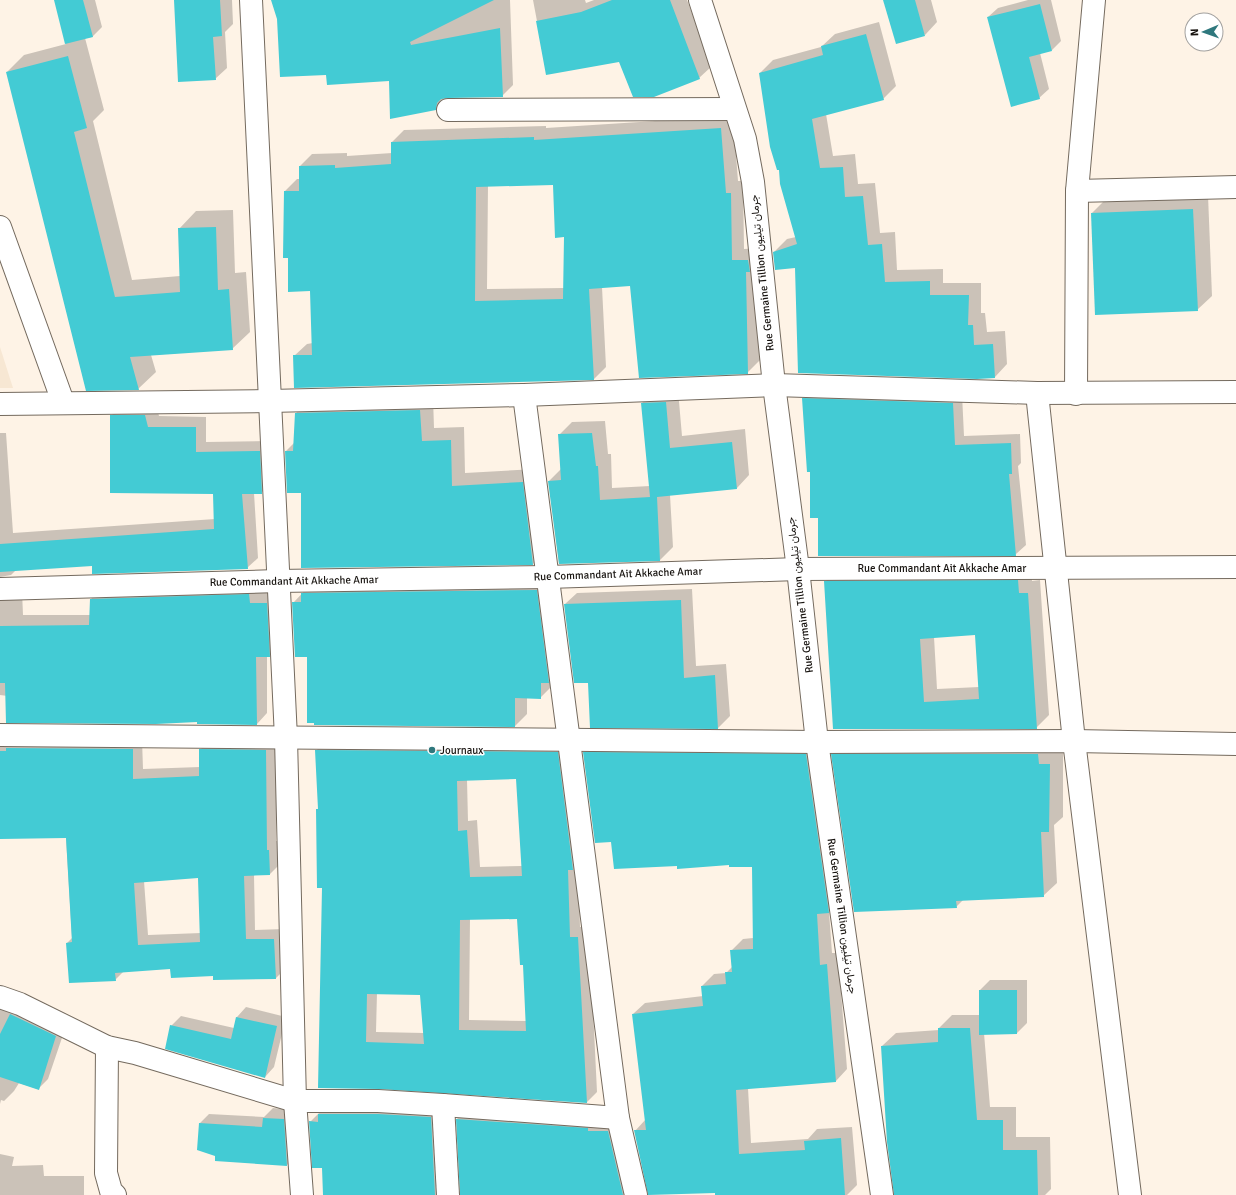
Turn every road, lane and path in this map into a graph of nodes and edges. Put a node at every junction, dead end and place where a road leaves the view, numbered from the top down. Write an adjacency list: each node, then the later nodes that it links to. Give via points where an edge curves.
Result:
1 (251, 0): 14 (street)
2 (700, 0): 4 (street, Rue Germaine Tillion جرمان تيليون)
3 (1094, 0): 7 (street)
4 (734, 109): 5 (street); 9 (street, Rue Germaine Tillion جرمان تيليون, via 745,139 753,182)
5 (448, 110)
6 (1236, 187): 7 (street)
7 (1077, 191): 12 (street)
8 (0, 227): 15 (street)
9 (774, 385): 11 (street); 13 (street); 19 (street, Rue Germaine Tillion جرمان تيليون)
10 (1236, 392): 12 (street)
11 (1037, 393): 12 (street); 17 (street)
12 (1076, 394)
13 (524, 395): 14 (street); 20 (street)
14 (270, 401): 15 (street); 21 (street)
15 (63, 402): 16 (street)
16 (0, 404)
17 (1056, 567): 18 (street, Rue Commandant Ait Akkache Amar); 19 (street, Rue Commandant Ait Akkache Amar); 26 (street)
18 (1236, 567)
19 (798, 569): 20 (street, Rue Commandant Ait Akkache Amar); 27 (street, Rue Germaine Tillion جرمان تيليون)
20 (548, 577): 21 (street, Rue Commandant Ait Akkache Amar); 25 (street)
21 (278, 581): 22 (street, Rue Commandant Ait Akkache Amar); 24 (street)
22 (0, 589)
23 (0, 735): 24 (street)
24 (286, 738): 25 (street); 31 (street)
25 (569, 740): 27 (street); 33 (street)
26 (1074, 741): 27 (street); 28 (street); 39 (street)
27 (817, 742): 38 (street, Rue Germaine Tillion جرمان تيليون)
28 (1236, 744)
29 (0, 997): 30 (street, via 20,1004)
30 (107, 1047): 31 (street, via 135,1052); 34 (street, via 106,1174 111,1191)
31 (295, 1101): 32 (street, via 378,1101); 35 (street)
32 (443, 1105): 33 (street); 36 (street)
33 (618, 1118): 37 (street)
34 (116, 1195)
35 (302, 1195)
36 (448, 1195)
37 (636, 1195)
38 (882, 1195)
39 (1130, 1195)

